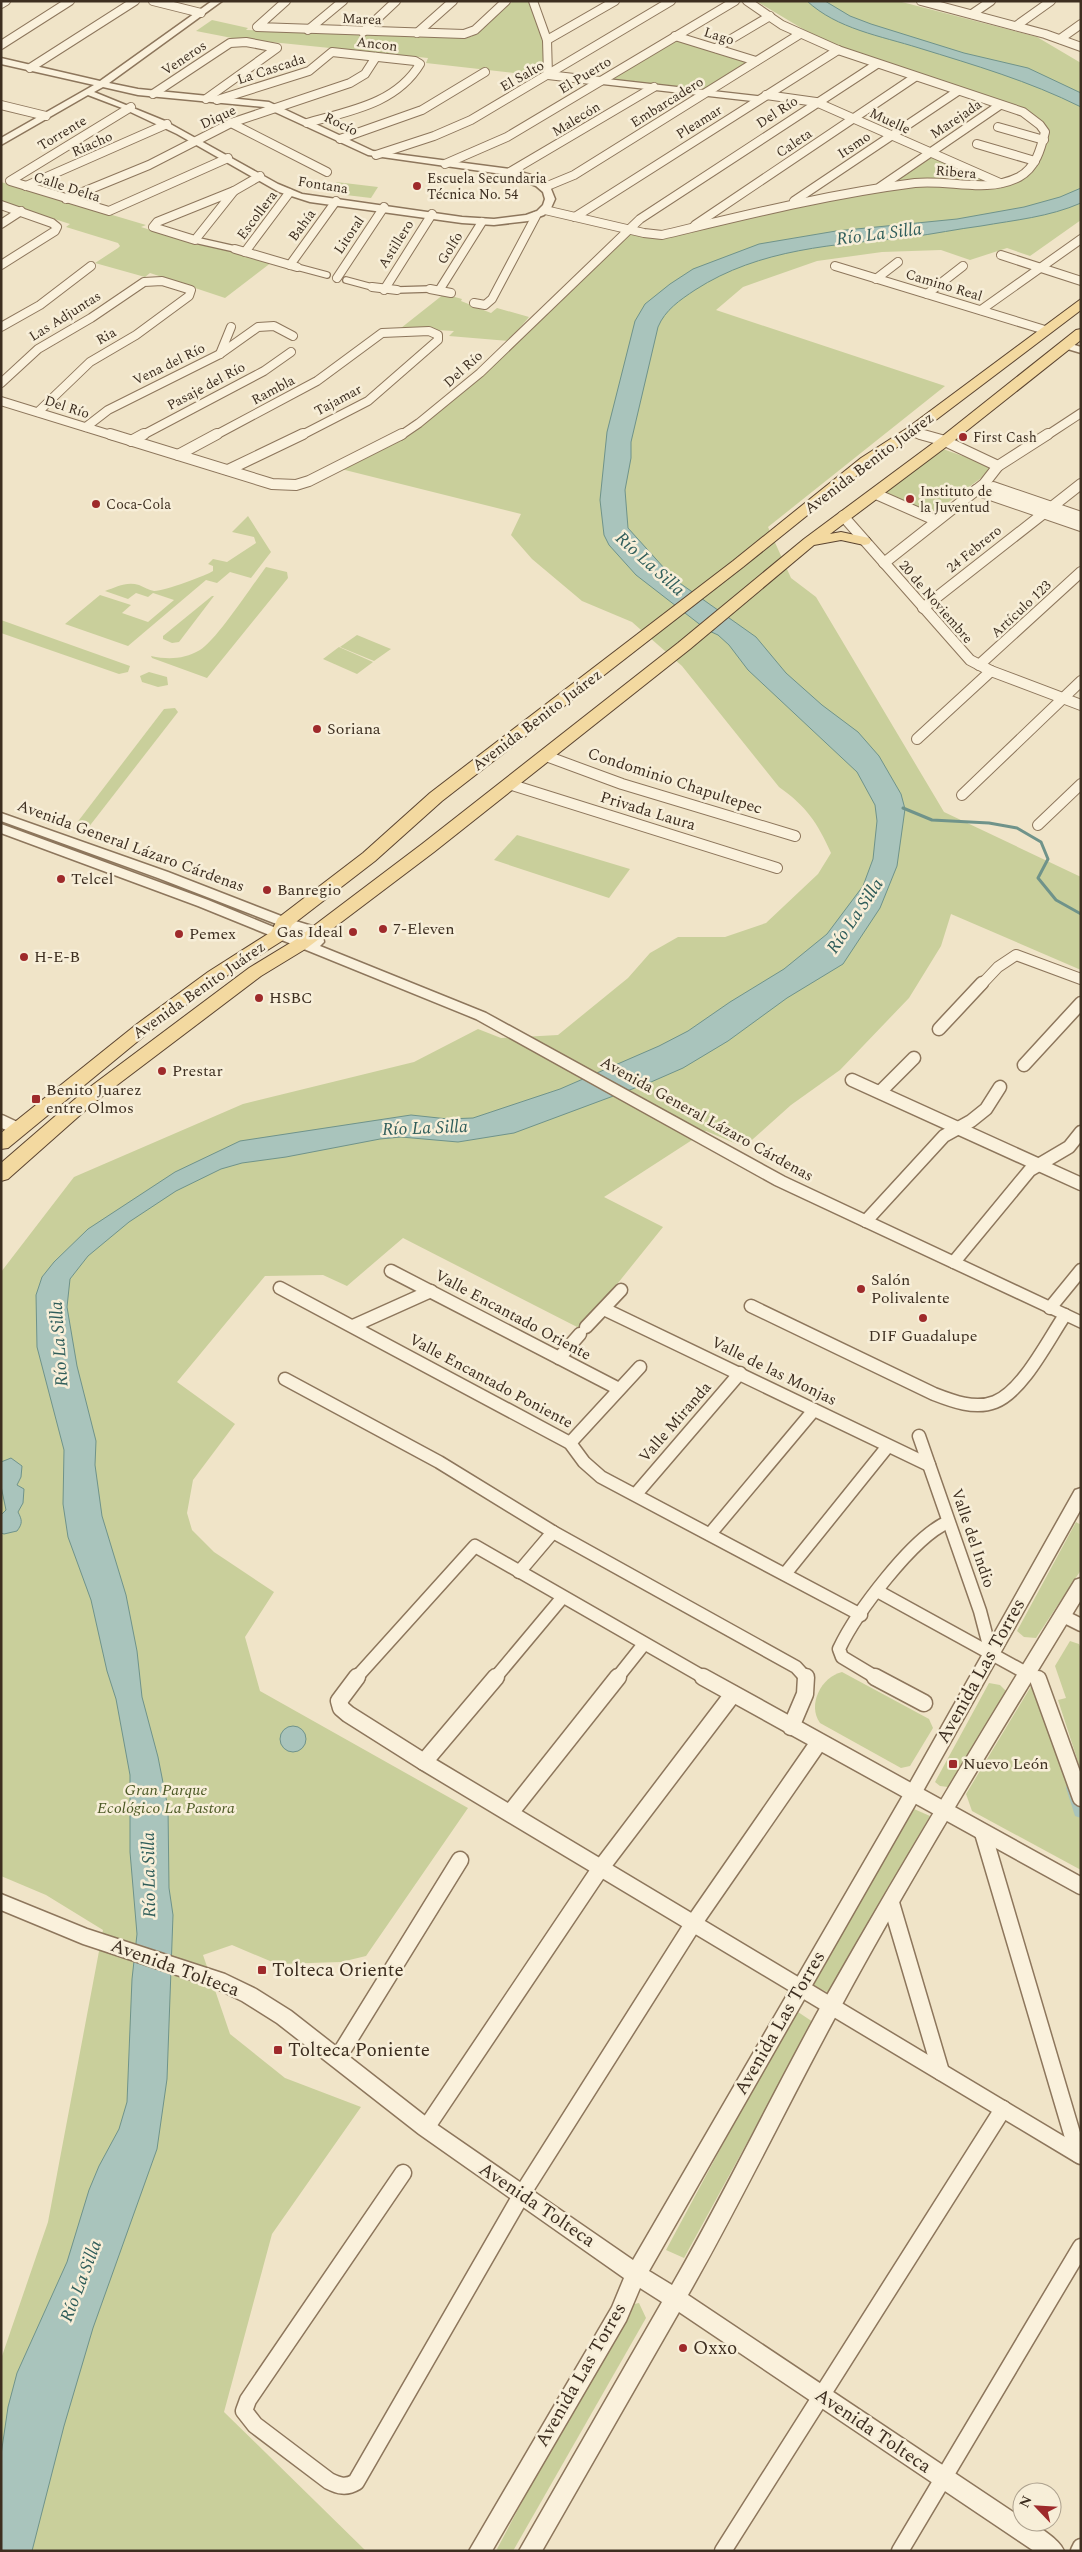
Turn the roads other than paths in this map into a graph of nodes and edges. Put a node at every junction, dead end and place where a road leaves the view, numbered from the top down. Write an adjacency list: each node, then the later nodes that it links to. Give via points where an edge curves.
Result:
1 (6, 1): 19 (street)
2 (70, 1): 32 (street)
3 (135, 1): 41 (street)
4 (153, 1): 20 (street)
5 (218, 1): 20 (street)
6 (286, 1): 25 (street, Marea, via 257,26)
7 (343, 1): 25 (street)
8 (396, 1): 26 (street)
9 (452, 1): 27 (street)
10 (506, 1): 27 (street, Marea, via 472,32)
11 (533, 1): 31 (street)
12 (615, 1): 31 (street)
13 (672, 1): 43 (street, El Salto)
14 (735, 1): 29 (street, El Puerto)
15 (747, 1): 22 (street)
16 (991, 1): 21 (street)
17 (1052, 1): 24 (street)
18 (926, 2): 21 (street)
19 (1, 4)
20 (201, 14): 46 (street)
21 (972, 14): 24 (street)
22 (770, 16): 28 (street); 34 (street)
23 (1081, 24): 30 (street)
24 (1016, 26): 30 (street)
25 (308, 30): 26 (street, Marea)
26 (363, 32): 27 (street, Marea)
27 (418, 33)
28 (800, 34): 35 (street); 39 (street, Embarcadero)
29 (675, 36): 34 (street, Lago); 45 (street, El Puerto)
30 (1060, 39): 33 (street)
31 (547, 40): 43 (street)
32 (1, 44)
33 (1081, 47)
34 (716, 48): 39 (street, Lago)
35 (838, 50): 40 (street); 52 (street, Pleamar)
36 (328, 54): 37 (street, Ancon); 55 (street, La Cascada, via 322,63 309,71)
37 (376, 57): 60 (street, Dique, via 365,74 350,83); 64 (street, Ancon, via 415,62 419,67 407,83 390,95)
38 (1, 61): 41 (street, Rocío)
39 (756, 61): 50 (street, Embarcadero)
40 (877, 64): 44 (street); 56 (street, Del Río)
41 (30, 68): 46 (street, Rocío)
42 (485, 72): 68 (street, via 422,110)
43 (548, 75): 45 (street); 74 (street, El Salto, via 454,128)
44 (915, 77): 48 (street); 62 (street, Caleta)
45 (600, 81): 47 (street); 77 (street, El Puerto, via 507,137)
46 (101, 84): 49 (street); 51 (street, Rocío)
47 (654, 87): 50 (street); 80 (street, Malecón)
48 (958, 91): 58 (street); 67 (street, Itsmo)
49 (87, 92): 59 (street, Fontana); 61 (street)
50 (707, 92): 54 (street); 86 (street, Embarcadero, via 574,175)
51 (153, 94): 53 (street, Rocío); 53 (street, Veneros, via 230,43 276,46 276,51)
52 (766, 94): 54 (street, Pleamar); 56 (street, Muelle)
53 (206, 99): 55 (street, Rocío)
54 (759, 99): 99 (street, Pleamar)
55 (217, 100): 60 (street, Rocío, via 258,102)
56 (816, 102): 62 (street, Muelle); 102 (street, Del Río, via 658,206)
57 (1, 104): 61 (street)
58 (1000, 105): 69 (street, via 1023,112 1034,120 1043,128); 73 (street, Marejada)
59 (131, 107): 65 (street, Fontana); 83 (street, Torrente, via 12,178 10,181)
60 (276, 108): 63 (street, Dique); 64 (street, Rocío)
61 (46, 116): 71 (street)
62 (854, 118): 67 (street, Muelle); 103 (street, Caleta)
63 (231, 123): 70 (street, Dique); 79 (street)
64 (307, 123): 68 (street, Rocío)
65 (167, 124): 70 (street, Fontana); 85 (street, Riacho)
66 (998, 127): 69 (street)
67 (891, 135): 73 (street, Muelle); 92 (street, Itsmo)
68 (340, 139): 74 (street, Rocío)
69 (1044, 140): 76 (street, Ribera)
70 (197, 141): 75 (street, Fontana); 90 (street, Dique, via 131,173)
71 (1, 142)
72 (977, 144): 76 (street)
73 (929, 152): 84 (street, Muelle); 87 (street, Marejada)
74 (376, 155): 77 (street, Rocío)
75 (228, 158): 81 (street, Fontana); 90 (street, Calle Delta, via 114,210 101,211)
76 (1036, 161): 84 (street, Ribera, via 1021,176)
77 (445, 164): 80 (street, Rocío)
78 (336, 168): 79 (street)
79 (327, 172): 82 (street)
80 (510, 172): 86 (street, Rocío)
81 (260, 176): 88 (street); 89 (street, Fontana)
82 (319, 176)
83 (13, 182): 85 (street, Calle Delta)
84 (1000, 183): 87 (street, Ribera, via 978,187 923,182)
85 (26, 186): 90 (street, Calle Delta)
86 (545, 187): 95 (street, via 550,194)
87 (877, 190): 92 (street, Ribera)
88 (234, 191): 105 (street); 105 (street, via 153,225 160,231)
89 (289, 193): 91 (street, Fontana); 107 (street, Escollera)
90 (66, 199)
91 (336, 201): 94 (street, Fontana); 112 (street, Bahía)
92 (790, 204): 103 (street, Ribera)
93 (1, 205): 96 (street)
94 (384, 207): 97 (street, Fontana); 118 (street, Litoral)
95 (545, 210): 98 (street, Fontana); 99 (street, Ribera)
96 (21, 212): 101 (street); 110 (street, via 52,223 57,228)
97 (432, 214): 100 (street, Fontana); 124 (street, Astillero)
98 (536, 216): 100 (street, Fontana); 128 (street, via 522,248 492,299 485,304)
99 (575, 217): 102 (street, Ribera)
100 (482, 222): 122 (street, Golfo)
101 (1, 224)
102 (628, 230): 103 (street, Ribera, via 662,235); 152 (street, Del Río, via 480,373 440,408 401,435 296,485 272,484)
103 (686, 230)
104 (1081, 239): 115 (street)
105 (195, 240): 106 (street)
106 (235, 249): 107 (street)
107 (245, 252): 112 (street)
108 (1001, 256): 115 (street)
109 (898, 262): 117 (street)
110 (1, 266)
111 (91, 266): 132 (street, via 40,305)
112 (294, 266): 116 (street)
113 (835, 266): 117 (street, Camino Real)
114 (963, 266): 127 (street)
115 (1040, 268): 119 (street); 130 (street)
116 (327, 275): 118 (street)
117 (876, 278): 127 (street, Camino Real)
118 (342, 279): 120 (street)
119 (1081, 281)
120 (372, 287): 124 (street)
121 (430, 289): 122 (street); 125 (street)
122 (440, 289): 126 (street)
123 (192, 290): 141 (street, Las Adjuntas, via 149,280 38,349); 143 (street, Ria, via 189,296 136,335 90,362)
124 (384, 290): 125 (street)
125 (398, 290)
126 (451, 293)
127 (927, 294): 130 (street, Camino Real)
128 (474, 303)
129 (1081, 303): 133 (main road, Avenida Benito Juárez)
130 (981, 310): 133 (street, Camino Real)
131 (231, 326): 140 (street)
132 (1, 327)
133 (1045, 330): 146 (main road, Avenida Benito Juárez)
134 (1081, 333): 137 (main road, Avenida Benito Juárez)
135 (293, 336): 140 (street, Vena del Río, via 278,328 263,326)
136 (374, 338): 149 (street, Rambla, via 317,381); 152 (street, Tajamar, via 390,331 433,332 438,335 438,340 368,401)
137 (1065, 345): 138 (street); 148 (main road, Avenida Benito Juárez)
138 (1081, 350)
139 (291, 352): 147 (street, Pasaje del Río, via 264,371)
140 (220, 354): 145 (street, Vena del Río, via 120,403)
141 (1, 383)
142 (1, 400): 143 (street, Del Río)
143 (38, 412): 145 (street, Del Río)
144 (1081, 413): 151 (street)
145 (86, 427): 147 (street, Del Río)
146 (911, 432): 148 (street); 150 (main road, Avenida Benito Juárez)
147 (131, 441): 149 (street, Del Río)
148 (945, 441): 151 (street); 156 (main road, Avenida Benito Juárez)
149 (178, 455): 152 (street, Del Río)
150 (866, 461): 159 (main road, via 826,505 829,511); 185 (main road, Avenida Benito Juárez, via 436,797)
151 (998, 466): 153 (street)
152 (228, 470)
153 (984, 484): 155 (street); 157 (street)
154 (1081, 484): 157 (street, 24 Febrero)
155 (976, 490): 158 (street); 161 (street)
156 (876, 494): 159 (main road, Avenida Benito Juárez); 161 (street)
157 (1051, 506): 158 (street, 24 Febrero); 160 (street)
158 (1042, 513): 162 (street); 167 (street, 24 Febrero)
159 (843, 516): 163 (street, 20 de Noviembre); 164 (main road, Avenida Benito Juárez)
160 (1081, 517)
161 (935, 520): 165 (street)
162 (1081, 526)
163 (864, 541): 164 (main road, via 841,536); 165 (street, 20 de Noviembre)
164 (809, 542): 174 (main road, Avenida Benito Juárez)
165 (884, 563): 167 (street, 20 de Noviembre)
166 (1081, 572): 168 (street, Artículo 123)
167 (924, 608): 168 (street, 20 de Noviembre, via 963,654)
168 (979, 665): 169 (street, 20 de Noviembre)
169 (991, 671): 171 (street, 20 de Noviembre); 173 (street)
170 (1081, 681): 171 (street)
171 (1064, 698): 172 (street, 20 de Noviembre); 177 (street)
172 (1081, 705)
173 (917, 739)
174 (546, 756): 175 (main road, Avenida Benito Juárez); 183 (street, Condominio Chapultepec, via 622,784)
175 (509, 784): 184 (street, Privada Laura); 186 (main road, Avenida Benito Juárez)
176 (1081, 784): 180 (street)
177 (962, 795)
178 (1, 817): 182 (street, Avenida General Lázaro Cárdenas)
179 (1, 822): 182 (street)
180 (1038, 825)
181 (1, 828): 185 (street, Avenida General Lázaro Cárdenas, via 203,904)
182 (30, 828): 185 (street, Avenida General Lázaro Cárdenas, via 154,872)
183 (795, 836)
184 (777, 868)
185 (282, 929): 186 (street, Avenida General Lázaro Cárdenas); 186 (street, Avenida General Lázaro Cárdenas); 195 (main road, Avenida Benito Juárez)
186 (312, 941): 201 (main road, Avenida Benito Juárez, via 254,972 116,1076); 203 (street, Avenida General Lázaro Cárdenas, via 481,1016 687,1132)
187 (1081, 979): 189 (street, via 1016,955 998,967)
188 (1081, 1003): 191 (street)
189 (939, 1029)
190 (914, 1058): 194 (street)
191 (1024, 1065)
192 (852, 1080): 194 (street)
193 (1000, 1087): 196 (street, via 986,1109)
194 (880, 1092): 196 (street)
195 (10, 1125): 198 (main road, Avenida Benito Juárez); 200 (main road)
196 (959, 1127): 199 (street); 203 (street, via 944,1136)
197 (1081, 1132): 199 (street, via 1058,1155)
198 (1, 1143)
199 (1038, 1165): 202 (street); 204 (street, via 1024,1176)
200 (1, 1168)
201 (1, 1174)
202 (1081, 1184)
203 (866, 1221): 204 (street, Avenida General Lázaro Cárdenas)
204 (954, 1262): 212 (street, Avenida General Lázaro Cárdenas)
205 (1081, 1270): 212 (street)
206 (391, 1271): 209 (street, Valle Encantado Oriente)
207 (280, 1288): 215 (street, Valle Encantado Poniente)
208 (621, 1290): 211 (street)
209 (431, 1291): 215 (street); 216 (street, Valle Encantado Oriente)
210 (751, 1306): 213 (street, via 934,1394 981,1404 993,1403 1009,1394)
211 (604, 1308): 216 (street); 218 (street, Valle de las Monjas)
212 (1050, 1308): 213 (street, Avenida General Lázaro Cárdenas)
213 (1065, 1315): 214 (street, Avenida General Lázaro Cárdenas)
214 (1081, 1323)
215 (352, 1326): 223 (street, Valle Encantado Poniente)
216 (558, 1358): 220 (street, Valle Encantado Oriente)
217 (640, 1367): 220 (street)
218 (740, 1373): 221 (street, Valle de las Monjas); 226 (street, Valle Miranda)
219 (285, 1379): 230 (street, via 478,1484)
220 (620, 1389): 223 (street)
221 (814, 1410): 224 (street, Valle de las Monjas); 231 (street)
222 (919, 1436): 225 (street, Valle del Indio)
223 (570, 1443): 226 (street, Valle Encantado Poniente, via 588,1467)
224 (888, 1446): 225 (street, Valle de las Monjas); 233 (street)
225 (929, 1465): 229 (street, Valle del Indio)
226 (636, 1494): 231 (street, Valle Encantado Poniente)
227 (1081, 1494): 228 (street, Avenida Las Torres)
228 (1077, 1515): 241 (street, Avenida Las Torres)
229 (948, 1522): 235 (street, via 920,1541); 241 (street, Valle del Indio, via 983,1618)
230 (553, 1532): 232 (street); 245 (street, via 788,1662 806,1677 805,1694)
231 (710, 1534): 233 (street, Valle Encantado Poniente)
232 (519, 1572): 236 (street); 247 (street, via 475,1546 349,1685 339,1701 348,1714)
233 (785, 1574): 237 (street, Valle Encantado Poniente)
234 (1081, 1585): 238 (street)
235 (879, 1592): 237 (street); 241 (street)
236 (562, 1598): 240 (street); 247 (street)
237 (862, 1615): 244 (street, via 844,1639 839,1653 852,1664)
238 (1061, 1615): 239 (street); 242 (street)
239 (1081, 1625)
240 (644, 1644): 243 (street); 251 (street)
241 (990, 1653): 242 (street); 248 (street, Avenida Las Torres)
242 (1033, 1676): 249 (street); 250 (street)
243 (733, 1694): 245 (street); 254 (street)
244 (924, 1703)
245 (791, 1727): 246 (street)
246 (819, 1742): 248 (street); 258 (street)
247 (424, 1762): 251 (street)
248 (912, 1795): 250 (street); 259 (street, Avenida Las Torres)
249 (1081, 1798)
250 (943, 1811): 252 (street); 257 (street)
251 (510, 1814): 254 (street)
252 (983, 1833): 255 (street); 265 (street)
253 (460, 1860): 261 (street)
254 (600, 1868): 258 (street); 264 (street)
255 (1081, 1886)
256 (1, 1902): 261 (street, Avenida Tolteca, via 83,1936 218,1980 249,1994)
257 (891, 1903): 260 (street); 262 (street)
258 (693, 1924): 259 (street); 267 (street)
259 (800, 1987): 260 (street); 269 (street, Avenida Las Torres)
260 (832, 2005): 262 (street); 270 (street)
261 (337, 2059): 264 (street, Avenida Tolteca)
262 (941, 2072): 263 (street)
263 (1003, 2109): 265 (street); 271 (street)
264 (426, 2128): 267 (street, Avenida Tolteca)
265 (1079, 2155)
266 (403, 2173): 267 (street, via 248,2400 244,2411 255,2425 340,2487 350,2487 356,2482)
267 (522, 2194): 269 (street, Avenida Tolteca)
268 (1081, 2247): 272 (street)
269 (636, 2274): 270 (street, Avenida Tolteca); 274 (street, Avenida Las Torres, via 619,2314)
270 (676, 2298): 271 (street, Avenida Tolteca); 275 (street)
271 (821, 2396): 272 (street, Avenida Tolteca); 276 (street)
272 (944, 2478): 277 (street); 278 (street, Avenida Tolteca)
273 (1081, 2547): 279 (street)
274 (480, 2551)
275 (530, 2551)
276 (723, 2551)
277 (900, 2551)
278 (1053, 2551)
279 (1079, 2551)

